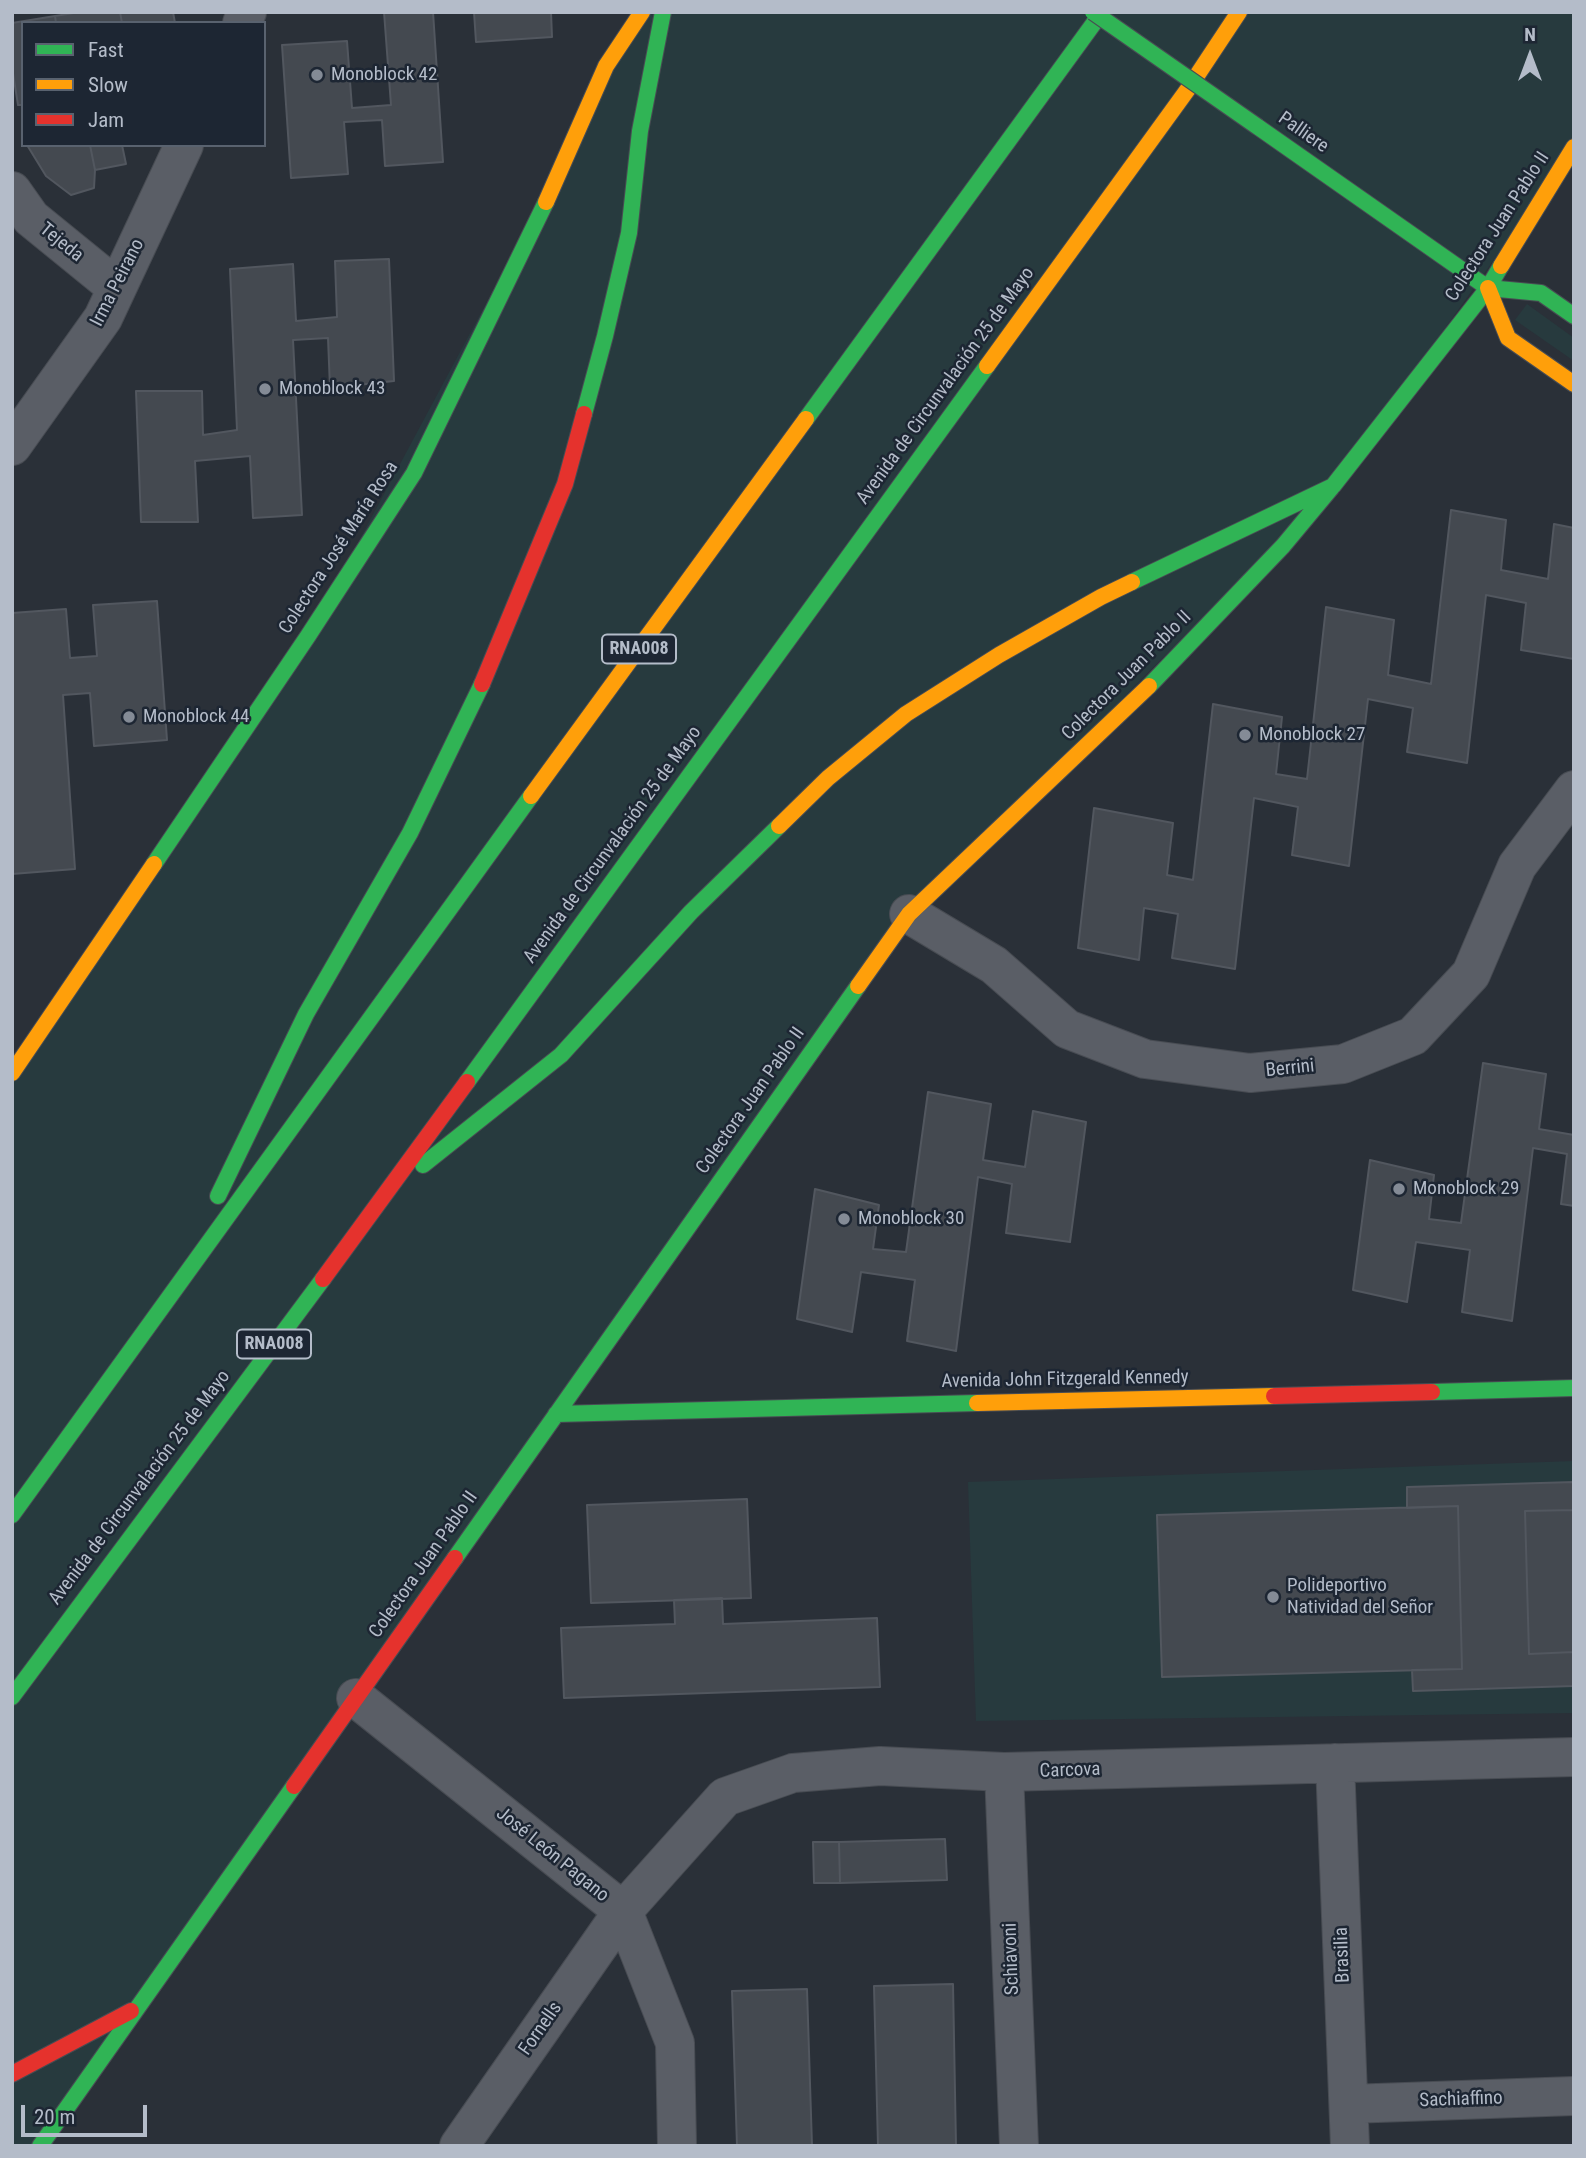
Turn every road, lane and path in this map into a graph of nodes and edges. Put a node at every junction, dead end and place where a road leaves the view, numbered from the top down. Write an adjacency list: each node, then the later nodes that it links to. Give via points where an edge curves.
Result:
1 (642, 12): 17 (main road, Colectora José María Rosa, via 606,66 545,204 414,473)
2 (663, 12): 19 (main road, via 640,131 629,233 565,484 485,677 410,833 306,1014)
3 (1093, 12): 10 (main road, Palliere, bridge)
4 (1102, 12): 19 (main road, RNA008)
5 (1239, 12): 18 (main road, Avenida de Circunvalación 25 de Mayo / RNA008, via 1188,89)
6 (183, 147): 9 (street, Irma Peirano)
7 (1574, 147): 10 (main road, Colectora Juan Pablo II)
8 (12, 191): 9 (street, Tejeda, via 31,218)
9 (117, 288): 13 (street, Irma Peirano, via 103,318)
10 (1489, 288): 11 (main road, Palliere, via 1541,293); 12 (main road, via 1508,338); 14 (main road, Colectora Juan Pablo II)
11 (1574, 316)
12 (1574, 384)
13 (12, 446)
14 (1333, 486): 16 (main road, Colectora Juan Pablo II, via 1137,699); 18 (main road, RNA008, via 1101,597 906,714 828,778 701,902 561,1055)
15 (1574, 790): 16 (street, Berrini, via 1517,866 1471,974 1413,1036 1343,1063 1250,1073 1145,1059 1067,1029 994,965)
16 (909, 914): 21 (main road, Colectora Juan Pablo II)
17 (12, 1073)
18 (383, 1197): 23 (main road, Avenida de Circunvalación 25 de Mayo / RNA008)
19 (176, 1285): 22 (main road, RNA008)
20 (1574, 1388): 21 (main road, Avenida John Fitzgerald Kennedy)
21 (556, 1414): 24 (main road, Colectora Juan Pablo II)
22 (12, 1515)
23 (12, 1697)
24 (356, 1698): 28 (street, José León Pagano); 29 (main road, Colectora Juan Pablo II)
25 (1574, 1757): 26 (street, Carcova)
26 (1335, 1763): 27 (street, Carcova); 32 (street, Brasilia)
27 (1004, 1772): 28 (street, Carcova, via 880,1766 793,1773 725,1797); 36 (street, Schiavoni)
28 (623, 1911): 34 (street, Fornells); 35 (street, José León Pagano, via 676,2043)
29 (138, 2007): 30 (main road); 33 (main road, Colectora Juan Pablo II)
30 (12, 2074)
31 (1574, 2096): 32 (street, Sachiaffino)
32 (1349, 2104): 37 (street, Brasilia)
33 (40, 2146)
34 (459, 2146)
35 (677, 2146)
36 (1019, 2146)
37 (1350, 2146)

